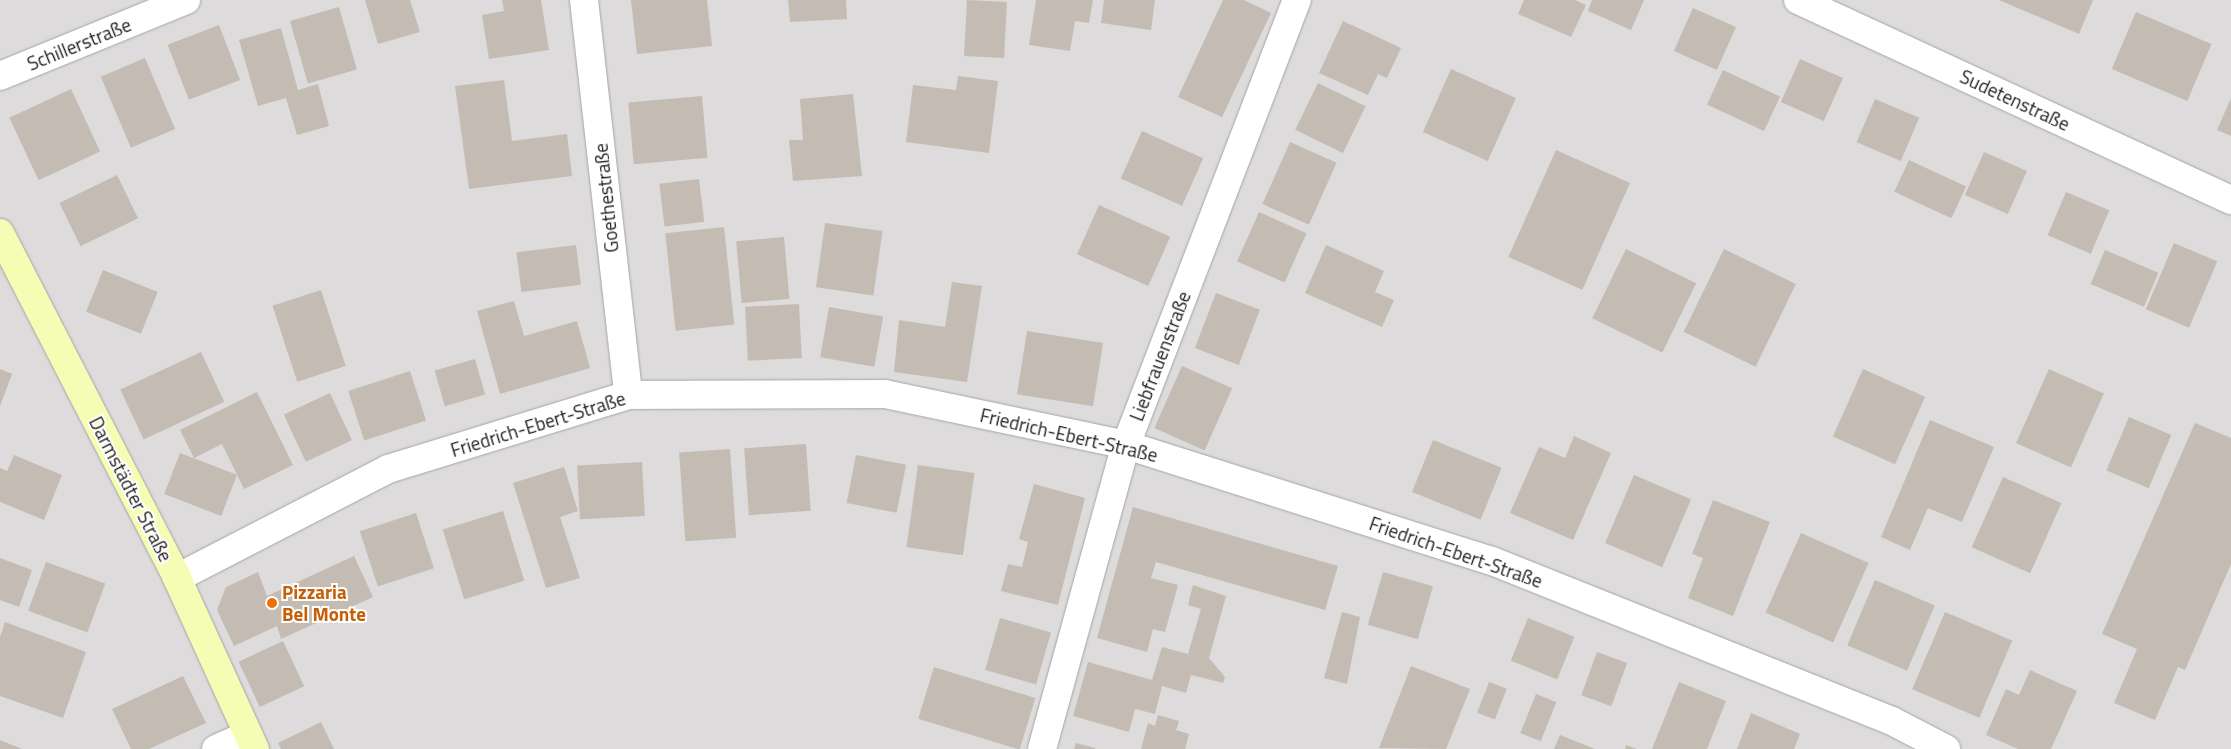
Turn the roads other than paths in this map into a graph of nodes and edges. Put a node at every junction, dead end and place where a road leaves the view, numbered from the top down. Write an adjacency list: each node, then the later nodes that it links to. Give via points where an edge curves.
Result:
1 (186, 0): 5 (street, Schillerstraße)
2 (584, 0): 8 (street, Goethestraße)
3 (1297, 0): 9 (street, Liebfrauenstraße)
4 (1798, 0): 6 (street, Sudetenstraße)
5 (0, 76)
6 (2231, 200)
7 (0, 232): 10 (street, Darmstädter Straße)
8 (628, 395): 9 (street, Friedrich-Ebert-Straße, via 885,394); 10 (street, Friedrich-Ebert-Straße, via 388,470)
9 (1126, 445): 13 (street, Liebfrauenstraße); 14 (street, Friedrich-Ebert-Straße, via 1492,561 1897,723)
10 (177, 578): 11 (street, Darmstädter Straße)
11 (251, 742): 12 (street)
12 (216, 749)
13 (1042, 749)
14 (1946, 749)

